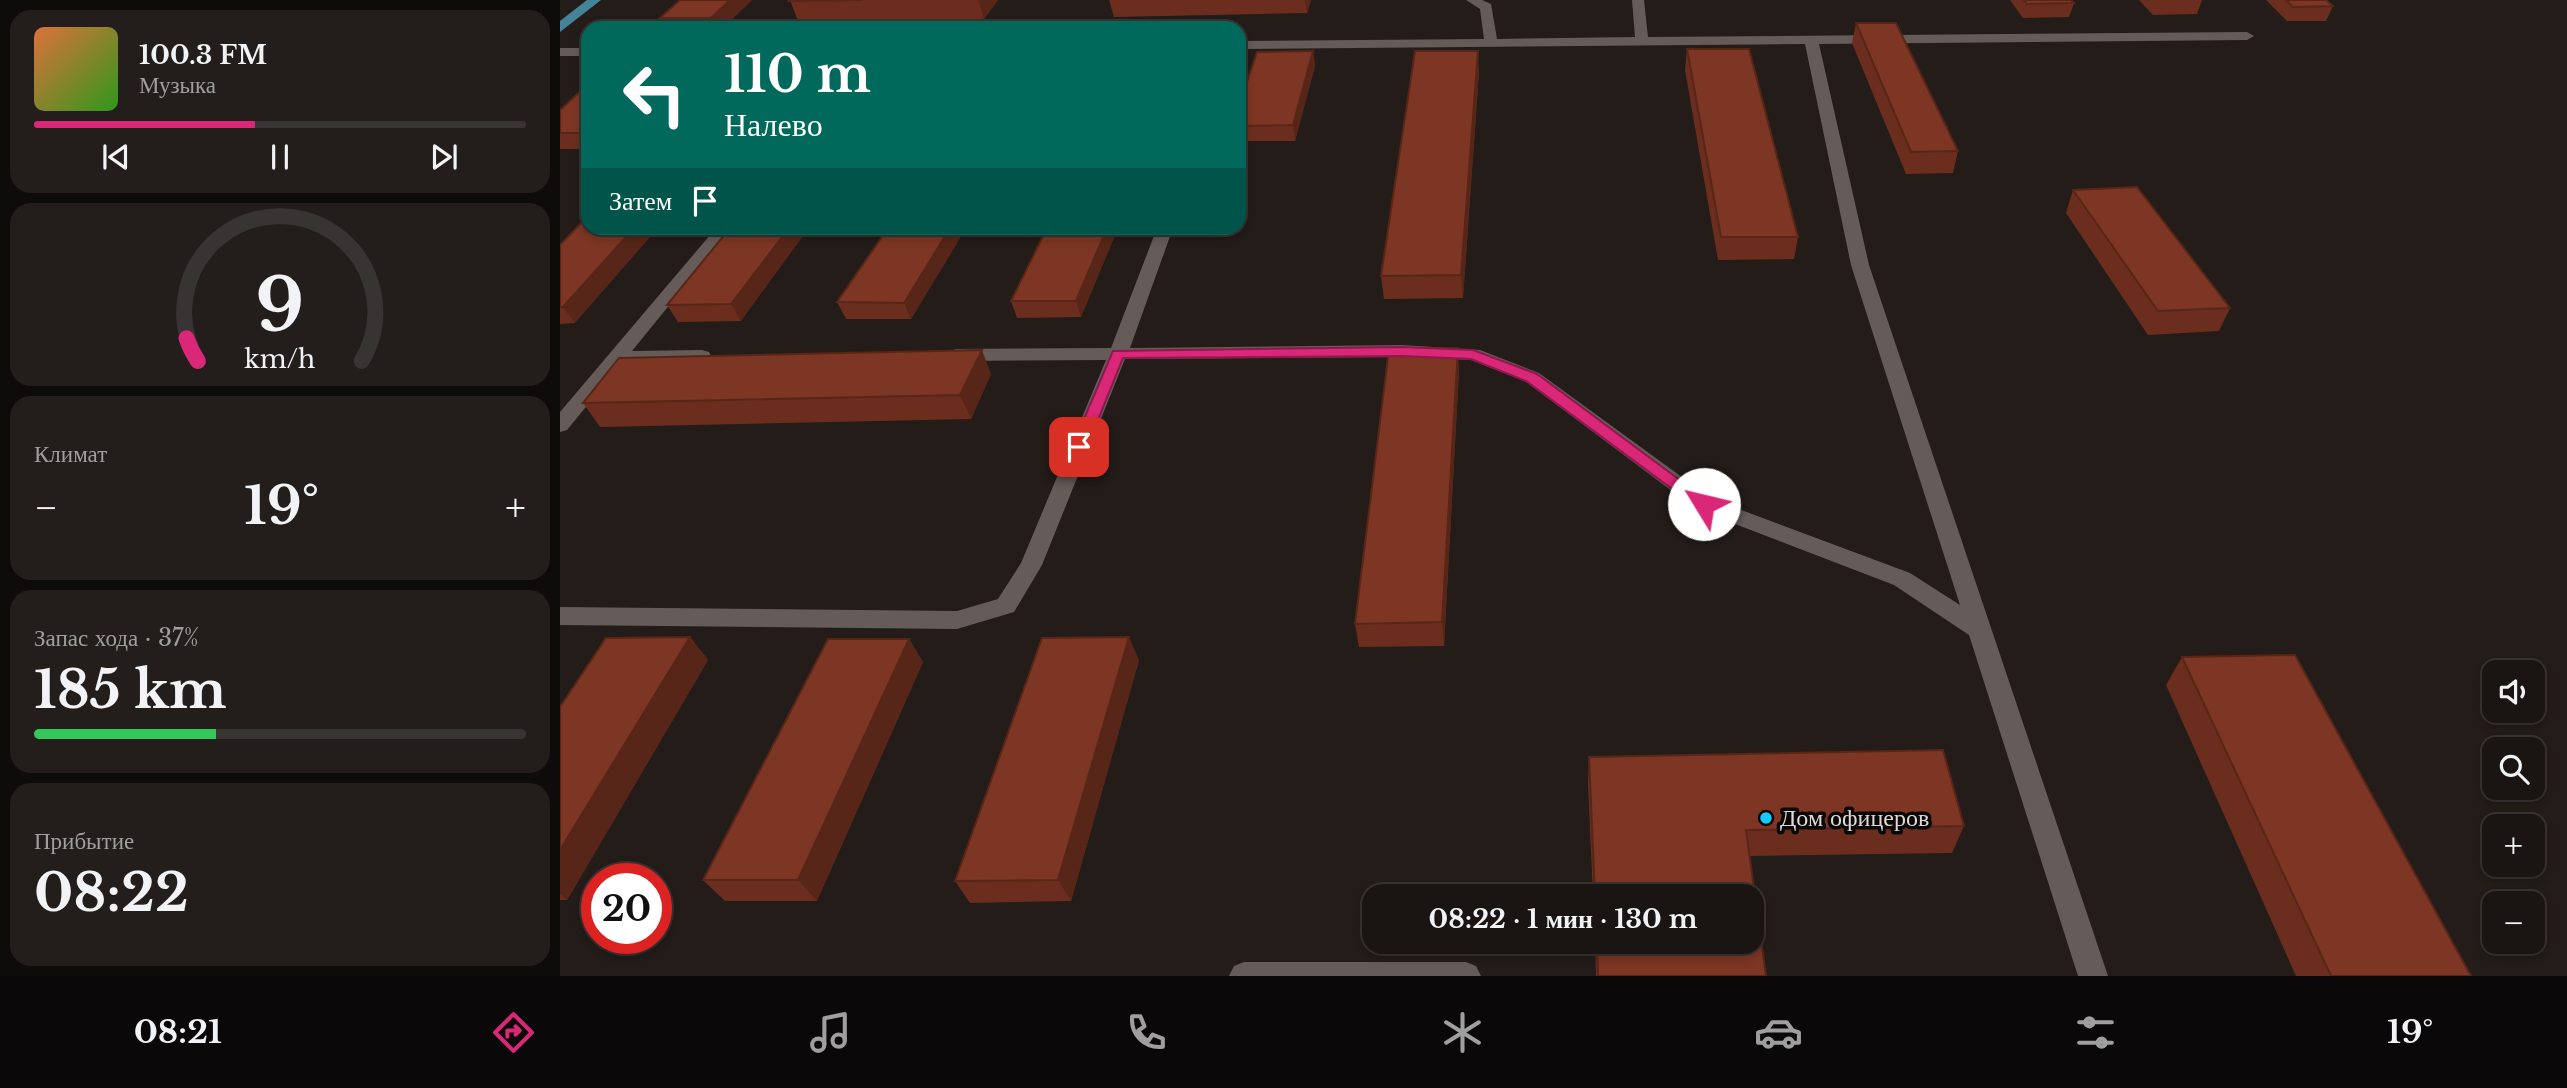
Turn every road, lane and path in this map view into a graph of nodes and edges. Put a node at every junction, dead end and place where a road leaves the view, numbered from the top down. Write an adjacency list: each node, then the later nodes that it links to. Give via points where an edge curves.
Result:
1 (595, 0): 4 (main road)
2 (1472, 0): 8 (lane, via 1486,7)
3 (1638, 0): 7 (lane)
4 (560, 28)
5 (2247, 36): 6 (lane)
6 (1811, 39): 7 (lane); 20 (lane, via 1860,265)
7 (1642, 41): 8 (lane)
8 (1491, 43): 9 (lane)
9 (1246, 45)
10 (560, 52): 11 (lane)
11 (581, 52)
12 (718, 235): 17 (lane)
13 (1162, 235): 14 (lane)
14 (1118, 354): 15 (lane); 19 (lane, via 1031,565 1006,606 957,620); 20 (lane, via 1473,354 1531,377 1704,504 1902,579)
15 (937, 355)
16 (728, 356): 17 (lane)
17 (616, 357): 18 (lane)
18 (560, 425)
19 (560, 617)
20 (1979, 629): 23 (lane)
21 (1244, 976): 22 (lane)
22 (1466, 976)
23 (2093, 976)

